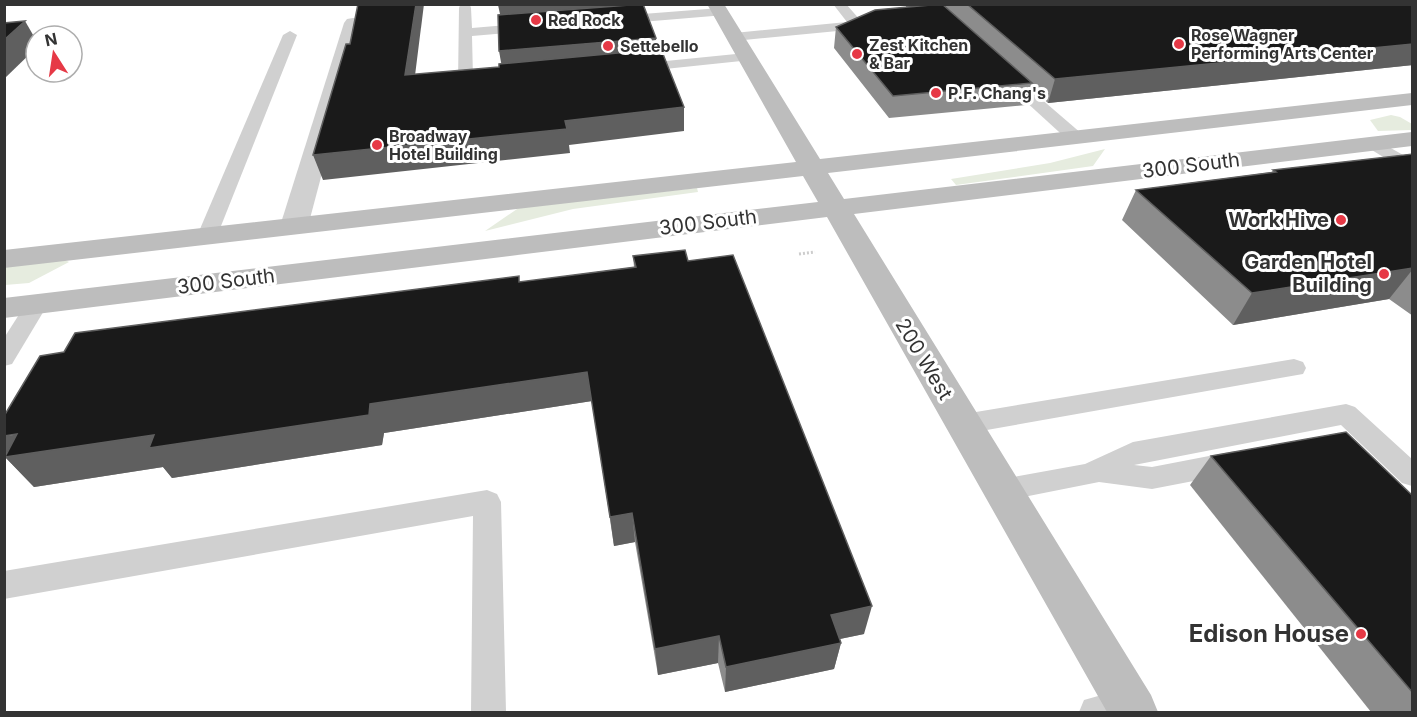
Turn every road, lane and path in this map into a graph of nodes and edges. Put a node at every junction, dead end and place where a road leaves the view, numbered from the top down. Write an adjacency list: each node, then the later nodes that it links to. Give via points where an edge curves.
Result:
1 (839, 4): 7 (lane)
2 (465, 8): 9 (lane)
3 (717, 8): 4 (lane); 11 (street, 200 West)
4 (605, 21)
5 (353, 23): 22 (street)
6 (879, 23): 7 (lane)
7 (857, 25): 11 (lane)
8 (547, 26): 9 (lane)
9 (465, 33): 14 (lane, via 466,83)
10 (290, 35): 23 (lane)
11 (740, 47): 13 (lane); 19 (street, 200 West)
12 (993, 65): 16 (lane)
13 (626, 69)
14 (501, 80)
15 (1413, 99): 16 (street, 300 South)
16 (1076, 138): 19 (street, 300 South)
17 (1413, 139): 18 (street, 300 South)
18 (1373, 143): 20 (lane); 21 (street, 300 South)
19 (811, 167): 21 (street, 200 West); 22 (street, 300 South)
20 (1413, 167)
21 (834, 208): 27 (street, 300 South); 31 (street, 200 West)
22 (294, 226): 23 (street, 300 South)
23 (207, 237): 26 (street, 300 South)
24 (819, 251): 25 (path)
25 (799, 254)
26 (4, 259)
27 (37, 304): 28 (street, 300 South); 29 (lane)
28 (4, 308)
29 (4, 358)
30 (1294, 368): 31 (lane)
31 (964, 424): 35 (street, 200 West)
32 (1261, 457): 33 (lane, via 1152,478)
33 (1098, 471): 34 (lane, via 1133,453 1346,414); 35 (lane)
34 (1413, 475)
35 (1003, 490): 37 (street, 200 West)
36 (4, 585): 38 (lane, via 487,502)
37 (1120, 710)
38 (489, 712)

